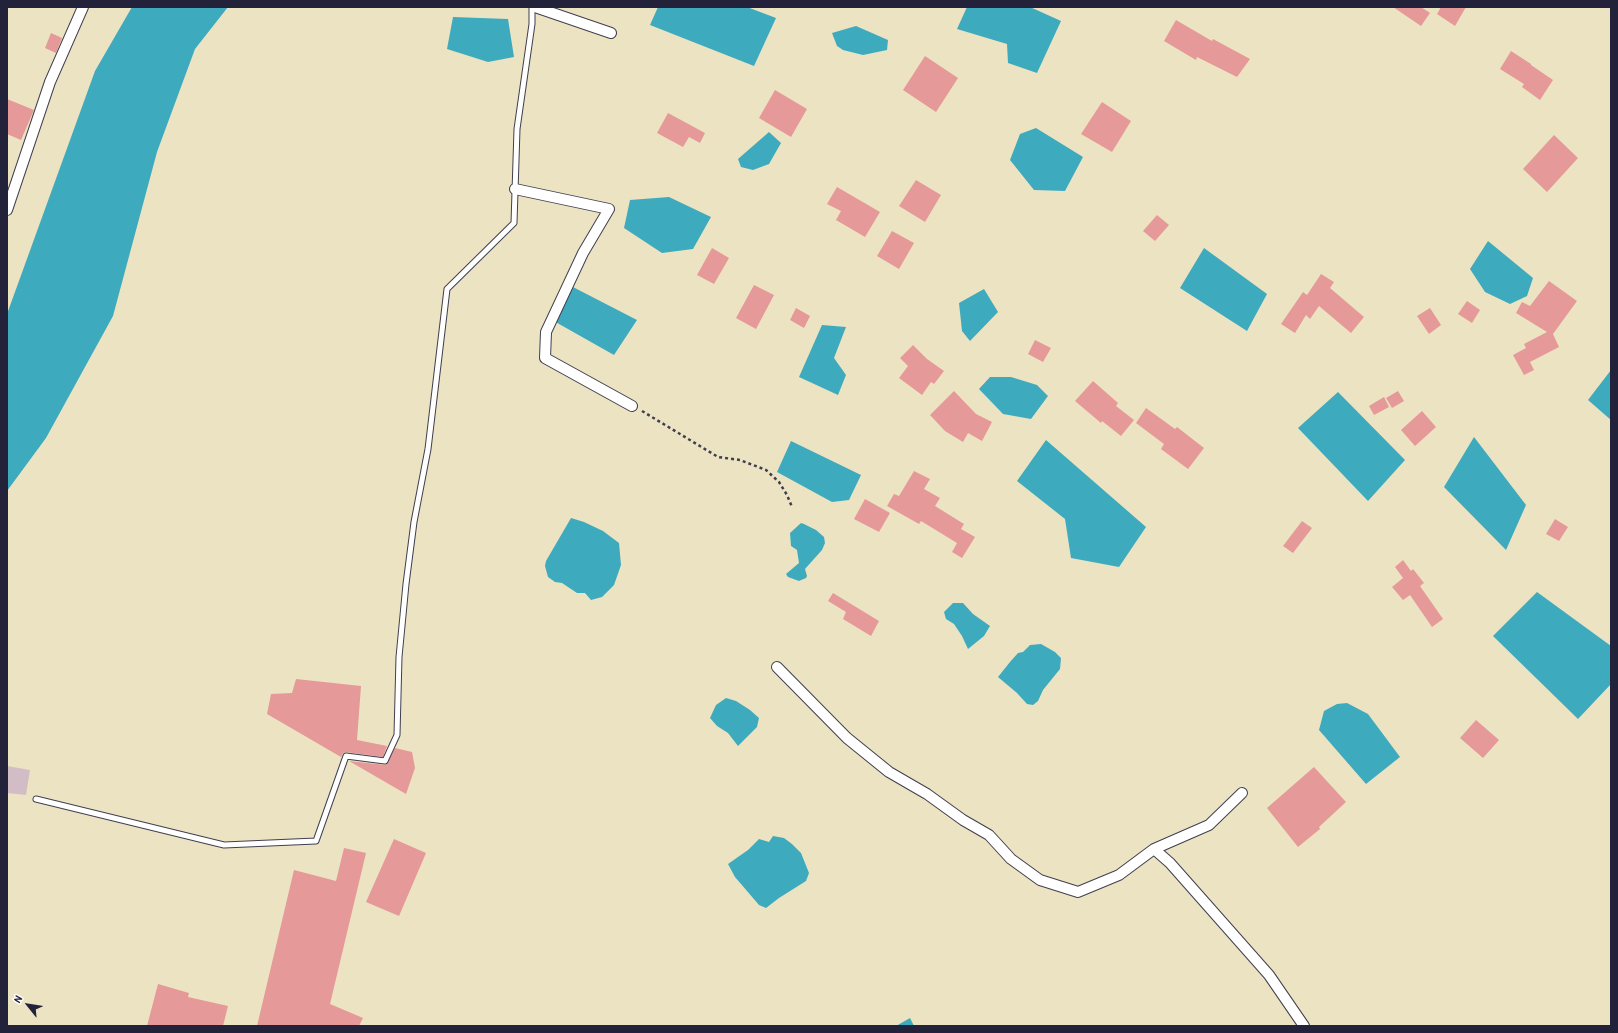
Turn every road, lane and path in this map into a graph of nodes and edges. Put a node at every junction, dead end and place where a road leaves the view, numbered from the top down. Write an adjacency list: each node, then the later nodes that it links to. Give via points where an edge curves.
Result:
1 (83, 7): 5 (street, via 50,82)
2 (534, 7): 3 (street); 4 (lane, via 518,129)
3 (610, 34)
4 (515, 189): 6 (street, via 609,209 583,253 546,332 545,358); 10 (lane, via 514,223 447,289 428,449 414,522 406,584 399,657 397,735 386,761 346,756 316,841 224,845)
5 (7, 210)
6 (632, 406): 7 (path, via 718,457 740,460 766,470 779,482)
7 (792, 507)
8 (777, 667): 11 (street, via 847,738 889,772 989,836 1040,880 1078,892 1119,875)
9 (1242, 793): 11 (street, via 1209,824)
10 (36, 799)
11 (1154, 849): 12 (street, via 1170,863 1269,975)
12 (1304, 1026)

